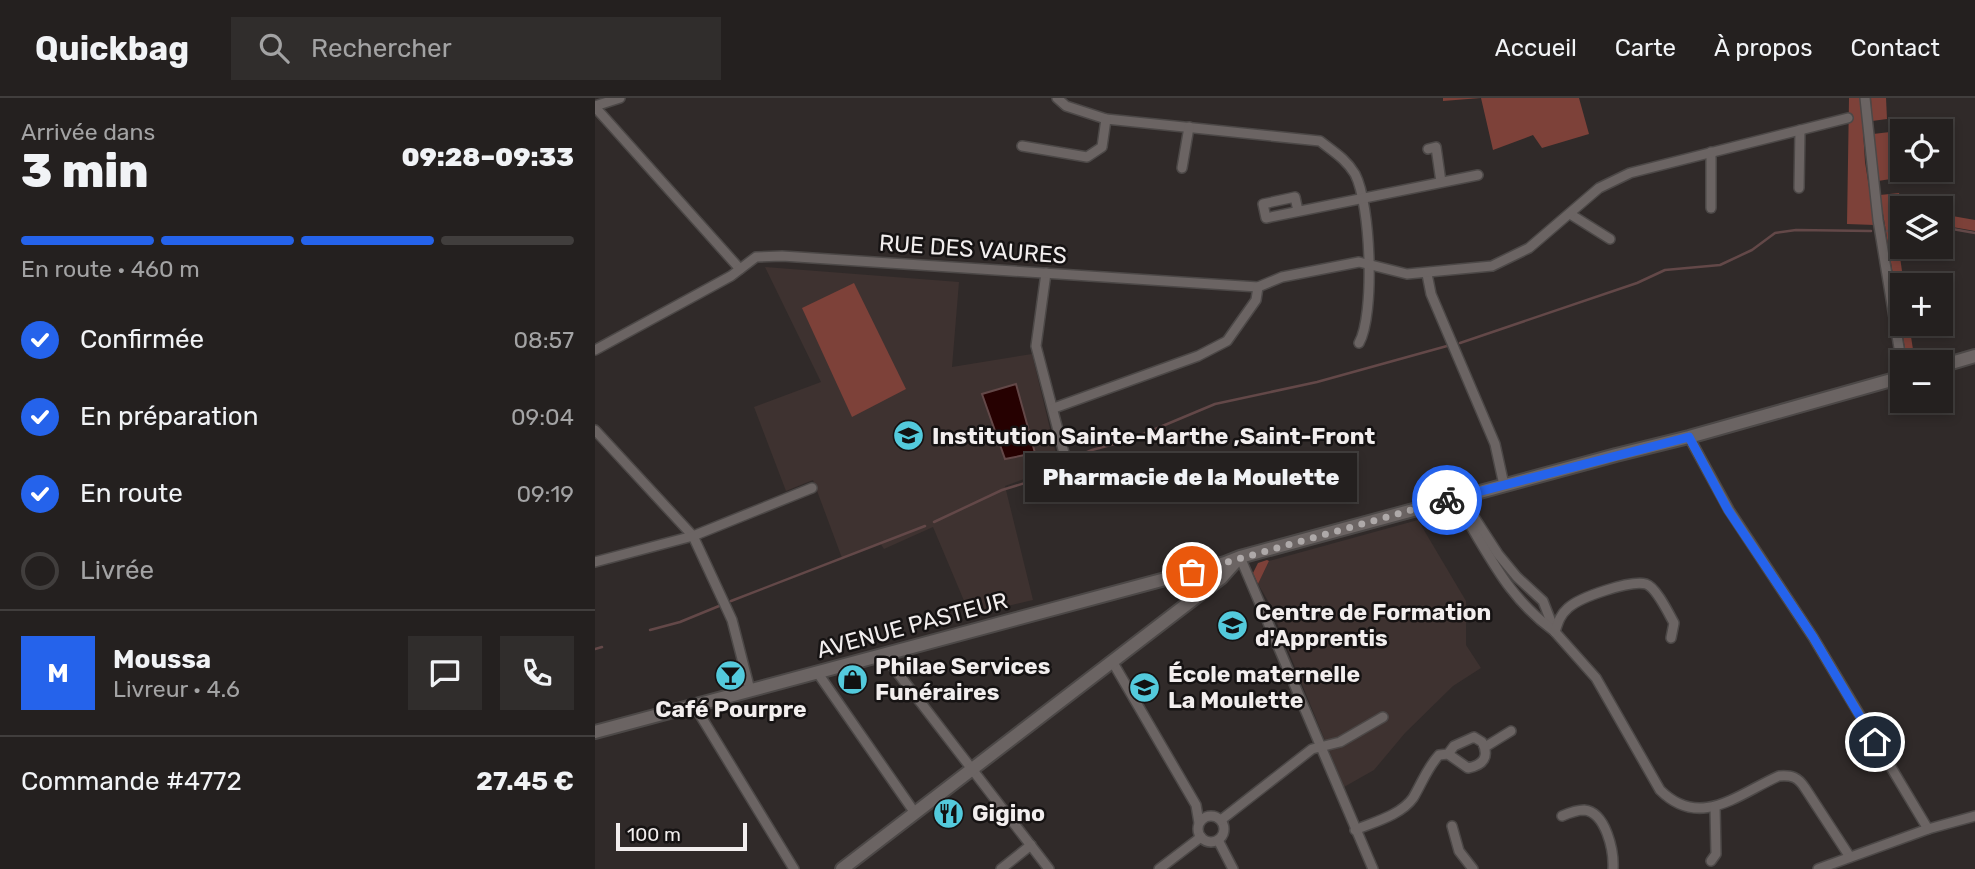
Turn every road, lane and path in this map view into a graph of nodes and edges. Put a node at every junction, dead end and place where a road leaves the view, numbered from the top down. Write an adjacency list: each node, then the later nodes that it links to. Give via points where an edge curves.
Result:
1 (620, 98): 4 (street)
2 (1057, 98): 6 (street, via 1066,106)
3 (1865, 98): 28 (street)
4 (595, 106): 22 (street)
5 (1848, 118): 8 (street, RUE DES VAURES)
6 (1106, 119): 7 (street); 9 (street, via 1102,147 1087,157)
7 (1189, 127): 12 (street); 16 (street, via 1320,141 1346,160 1357,178)
8 (1800, 130): 11 (street, RUE DES VAURES); 15 (street)
9 (1022, 146)
10 (1428, 149): 14 (street, via 1436,147)
11 (1711, 152): 17 (street); 19 (street, RUE DES VAURES, via 1614,180)
12 (1182, 168)
13 (1478, 175): 14 (street)
14 (1441, 182): 16 (street)
15 (1799, 188)
16 (1361, 198): 18 (street); 21 (street)
17 (1711, 208)
18 (1298, 211)
19 (1570, 214): 20 (street); 24 (street, RUE DES VAURES, via 1515,256 1492,266)
20 (1610, 239)
21 (1369, 265): 24 (street, RUE DES VAURES); 25 (street, RUE DES VAURES, via 1354,262 1282,277); 26 (street, via 1365,332)
22 (740, 269): 23 (street, RUE DES VAURES, via 756,257 782,256); 27 (street, RUE DES VAURES)
23 (1046, 273): 25 (street, RUE DES VAURES); 32 (street, via 1036,346)
24 (1427, 274): 36 (street, via 1431,294 1495,444)
25 (1258, 287): 32 (street, via 1256,300 1227,341 1198,356)
26 (1359, 344)
27 (595, 350)
28 (1899, 350)
29 (1975, 356): 30 (main road)
30 (1953, 362)
31 (1890, 380): 34 (main road, AVENUE PASTEUR)
32 (1054, 408): 35 (street)
33 (595, 430): 40 (street)
34 (1689, 437): 36 (main road, AVENUE PASTEUR); 64 (street, via 1728,510 1813,637)
35 (1065, 457)
36 (1504, 485): 38 (main road, AVENUE PASTEUR)
37 (812, 488): 40 (street)
38 (1461, 496): 39 (street); 41 (main road, AVENUE PASTEUR)
39 (1467, 511): 43 (street, via 1517,577 1543,601); 43 (street, via 1469,523 1513,593)
40 (693, 536): 42 (street); 48 (street, via 732,620)
41 (1240, 557): 45 (main road, AVENUE PASTEUR); 46 (main road, via 1221,578); 53 (street)
42 (595, 562)
43 (1555, 632): 44 (street, via 1570,606 1635,583 1653,589 1674,623); 57 (street, via 1596,678 1660,790 1685,807)
44 (1671, 638)
45 (884, 654): 47 (main road, AVENUE PASTEUR); 56 (street)
46 (1112, 661): 56 (main road); 62 (street, via 1196,805)
47 (817, 672): 48 (main road, AVENUE PASTEUR); 58 (street)
48 (750, 690): 49 (main road, AVENUE PASTEUR)
49 (694, 705): 52 (main road, AVENUE PASTEUR); 71 (street)
50 (1383, 717): 53 (street)
51 (1511, 731): 54 (street)
52 (595, 732)
53 (1322, 747): 61 (street, via 1296,760); 65 (street)
54 (1485, 747): 55 (street, via 1474,737); 55 (street, via 1484,761 1468,768)
55 (1448, 754): 65 (street, via 1439,755 1429,767 1412,800 1395,813)
56 (972, 770): 58 (main road); 68 (street)
57 (1715, 807): 69 (street, via 1790,775 1799,779); 70 (street, via 1716,854)
58 (915, 813): 72 (main road)
59 (1562, 816): 79 (street, via 1586,810 1598,816)
60 (1975, 816): 64 (street)
61 (1221, 820): 62 (street, via 1209,816); 67 (street, via 1224,828)
62 (1199, 824): 66 (street)
63 (1452, 826): 78 (street, via 1459,851)
64 (1928, 829): 69 (street)
65 (1355, 830): 77 (street)
66 (1201, 837): 67 (street); 75 (street)
67 (1218, 840): 76 (street)
68 (1031, 845): 73 (street); 74 (street)
69 (1850, 857): 80 (street)
70 (1711, 861)
71 (794, 869)
72 (842, 869)
73 (1001, 869)
74 (1049, 869)
75 (1159, 869)
76 (1233, 869)
77 (1373, 869)
78 (1473, 869)
79 (1613, 869)
80 (1818, 869)

